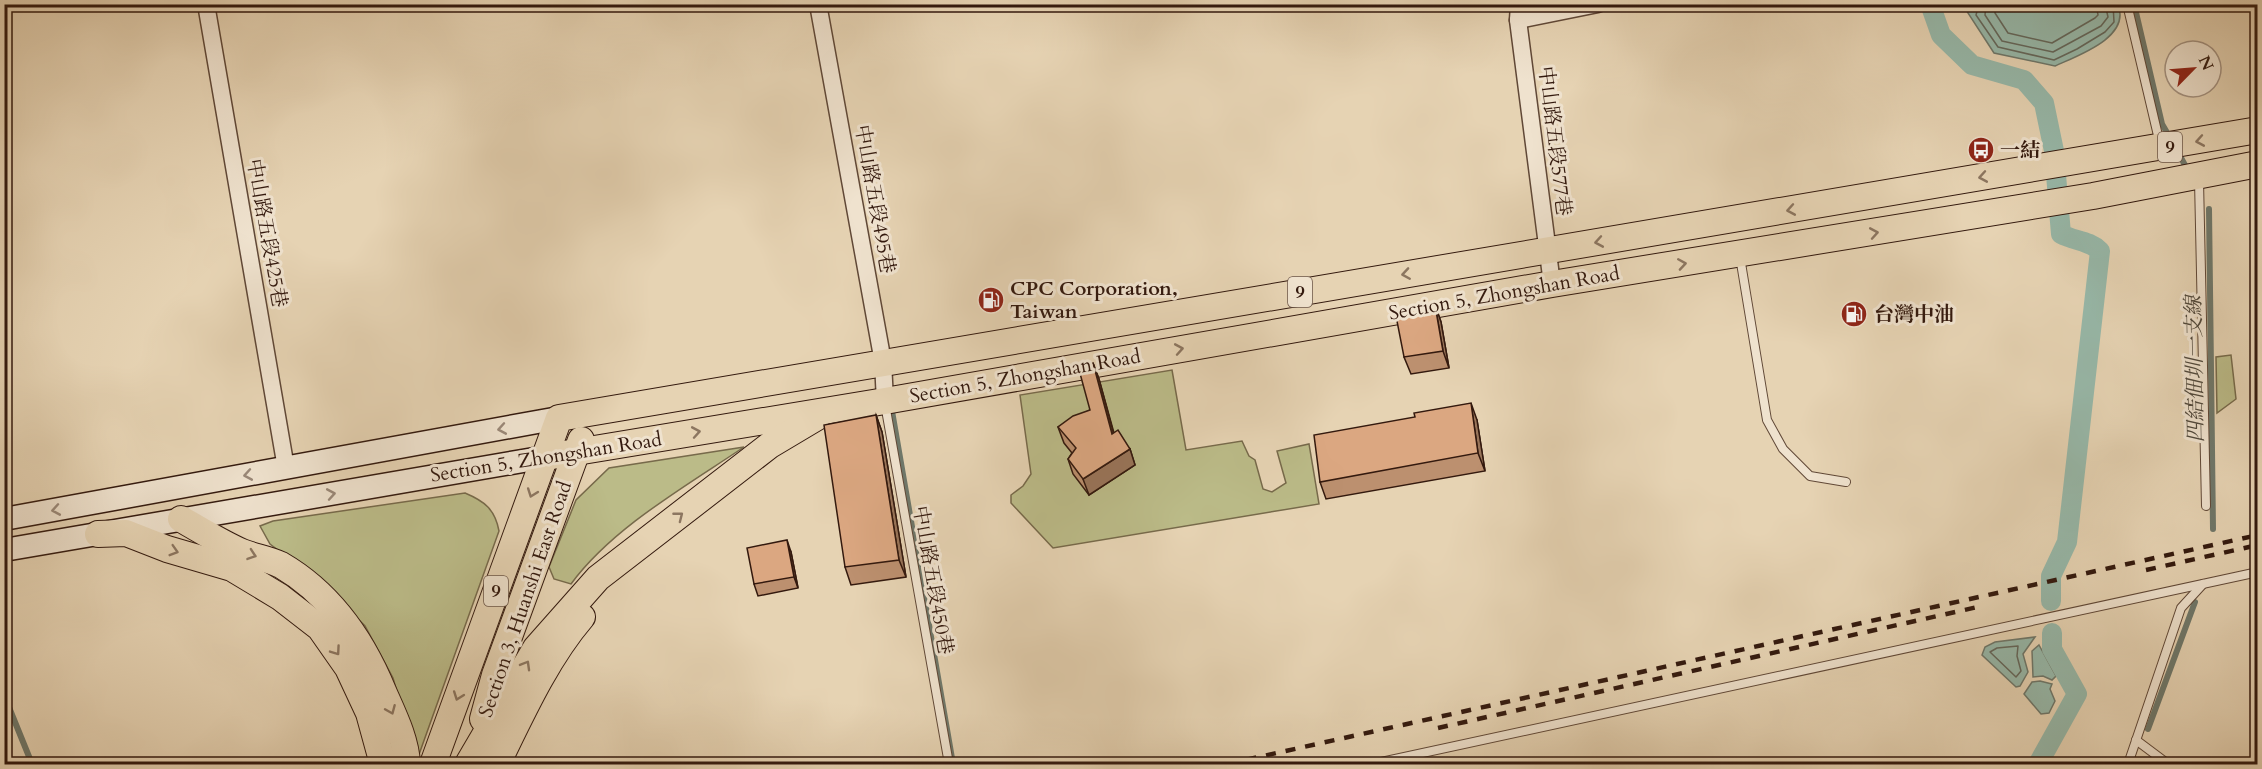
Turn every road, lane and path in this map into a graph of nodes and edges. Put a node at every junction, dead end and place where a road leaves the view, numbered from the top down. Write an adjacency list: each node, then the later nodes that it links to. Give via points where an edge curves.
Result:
1 (207, 4): 20 (street, 中山路五段425巷)
2 (818, 4): 13 (street, 中山路五段495巷)
3 (1598, 4): 5 (street)
4 (2127, 4): 7 (lane)
5 (1519, 12): 10 (street, 中山路五段577巷)
6 (2258, 130): 7 (main road, 9, one-way to 7)
7 (2161, 148): 10 (main road, Section 5, Zhongshan Road / 9, one-way to 10)
8 (2258, 164): 9 (main road, 9)
9 (2199, 175): 11 (main road, Section 5, Zhongshan Road / 9, one-way to 9); 22 (lane)
10 (1548, 251): 12 (street, 中山路五段577巷); 13 (main road, Section 5, Zhongshan Road / 9, one-way to 13)
11 (1740, 255): 12 (main road, Section 5, Zhongshan Road / 9, one-way to 11); 21 (lane, via 1767,420 1783,450 1810,476)
12 (1552, 284): 14 (main road, Section 5, Zhongshan Road / 9, one-way to 12)
13 (883, 362): 14 (street, 中山路五段495巷); 16 (main road, Section 5, Zhongshan Road / 9)
14 (885, 401): 15 (main road, Section 5, Zhongshan Road / 9); 36 (lane, 中山路五段450巷)
15 (832, 409): 18 (main road, Section 5, Zhongshan Road / 9, one-way to 15); 26 (main road, one-way to 15, via 770,445)
16 (591, 414): 17 (main road, Section 5, Zhongshan Road / 9); 18 (main road, Section 3, Huanshi East Road / 9)
17 (559, 418): 19 (main road, Section 3, Huanshi East Road / 9); 20 (street, Section 5, Zhongshan Road, one-way to 20)
18 (576, 453): 19 (main road, Section 5, Zhongshan Road / 9); 31 (main road, Section 3, Huanshi East Road / 9, via 495,675)
19 (546, 457): 24 (street, Section 5, Zhongshan Road, one-way to 19); 34 (main road, Section 3, Huanshi East Road / 9, one-way to 34)
20 (286, 468): 23 (street, Section 5, Zhongshan Road, one-way to 23)
21 (1846, 482)
22 (2206, 506)
23 (4, 519)
24 (181, 519): 25 (street, Section 5, Zhongshan Road); 33 (main road, one-way to 33, via 241,552 280,565 314,589 336,612 359,642 377,676 397,724)
25 (98, 534): 27 (street, Section 5, Zhongshan Road); 32 (main road, one-way to 32, via 126,533 232,568 280,597 320,628 348,668 369,713)
26 (651, 537): 31 (main road, one-way to 26, via 536,648 598,578); 35 (main road, via 572,629 524,709)
27 (4, 550)
28 (2258, 572): 29 (lane)
29 (2204, 584): 30 (lane, via 2181,608); 37 (lane)
30 (2136, 740): 38 (lane); 39 (lane)
31 (471, 758)
32 (383, 765)
33 (407, 765)
34 (433, 765)
35 (497, 765)
36 (949, 765)
37 (1372, 765)
38 (2128, 765)
39 (2168, 765)

